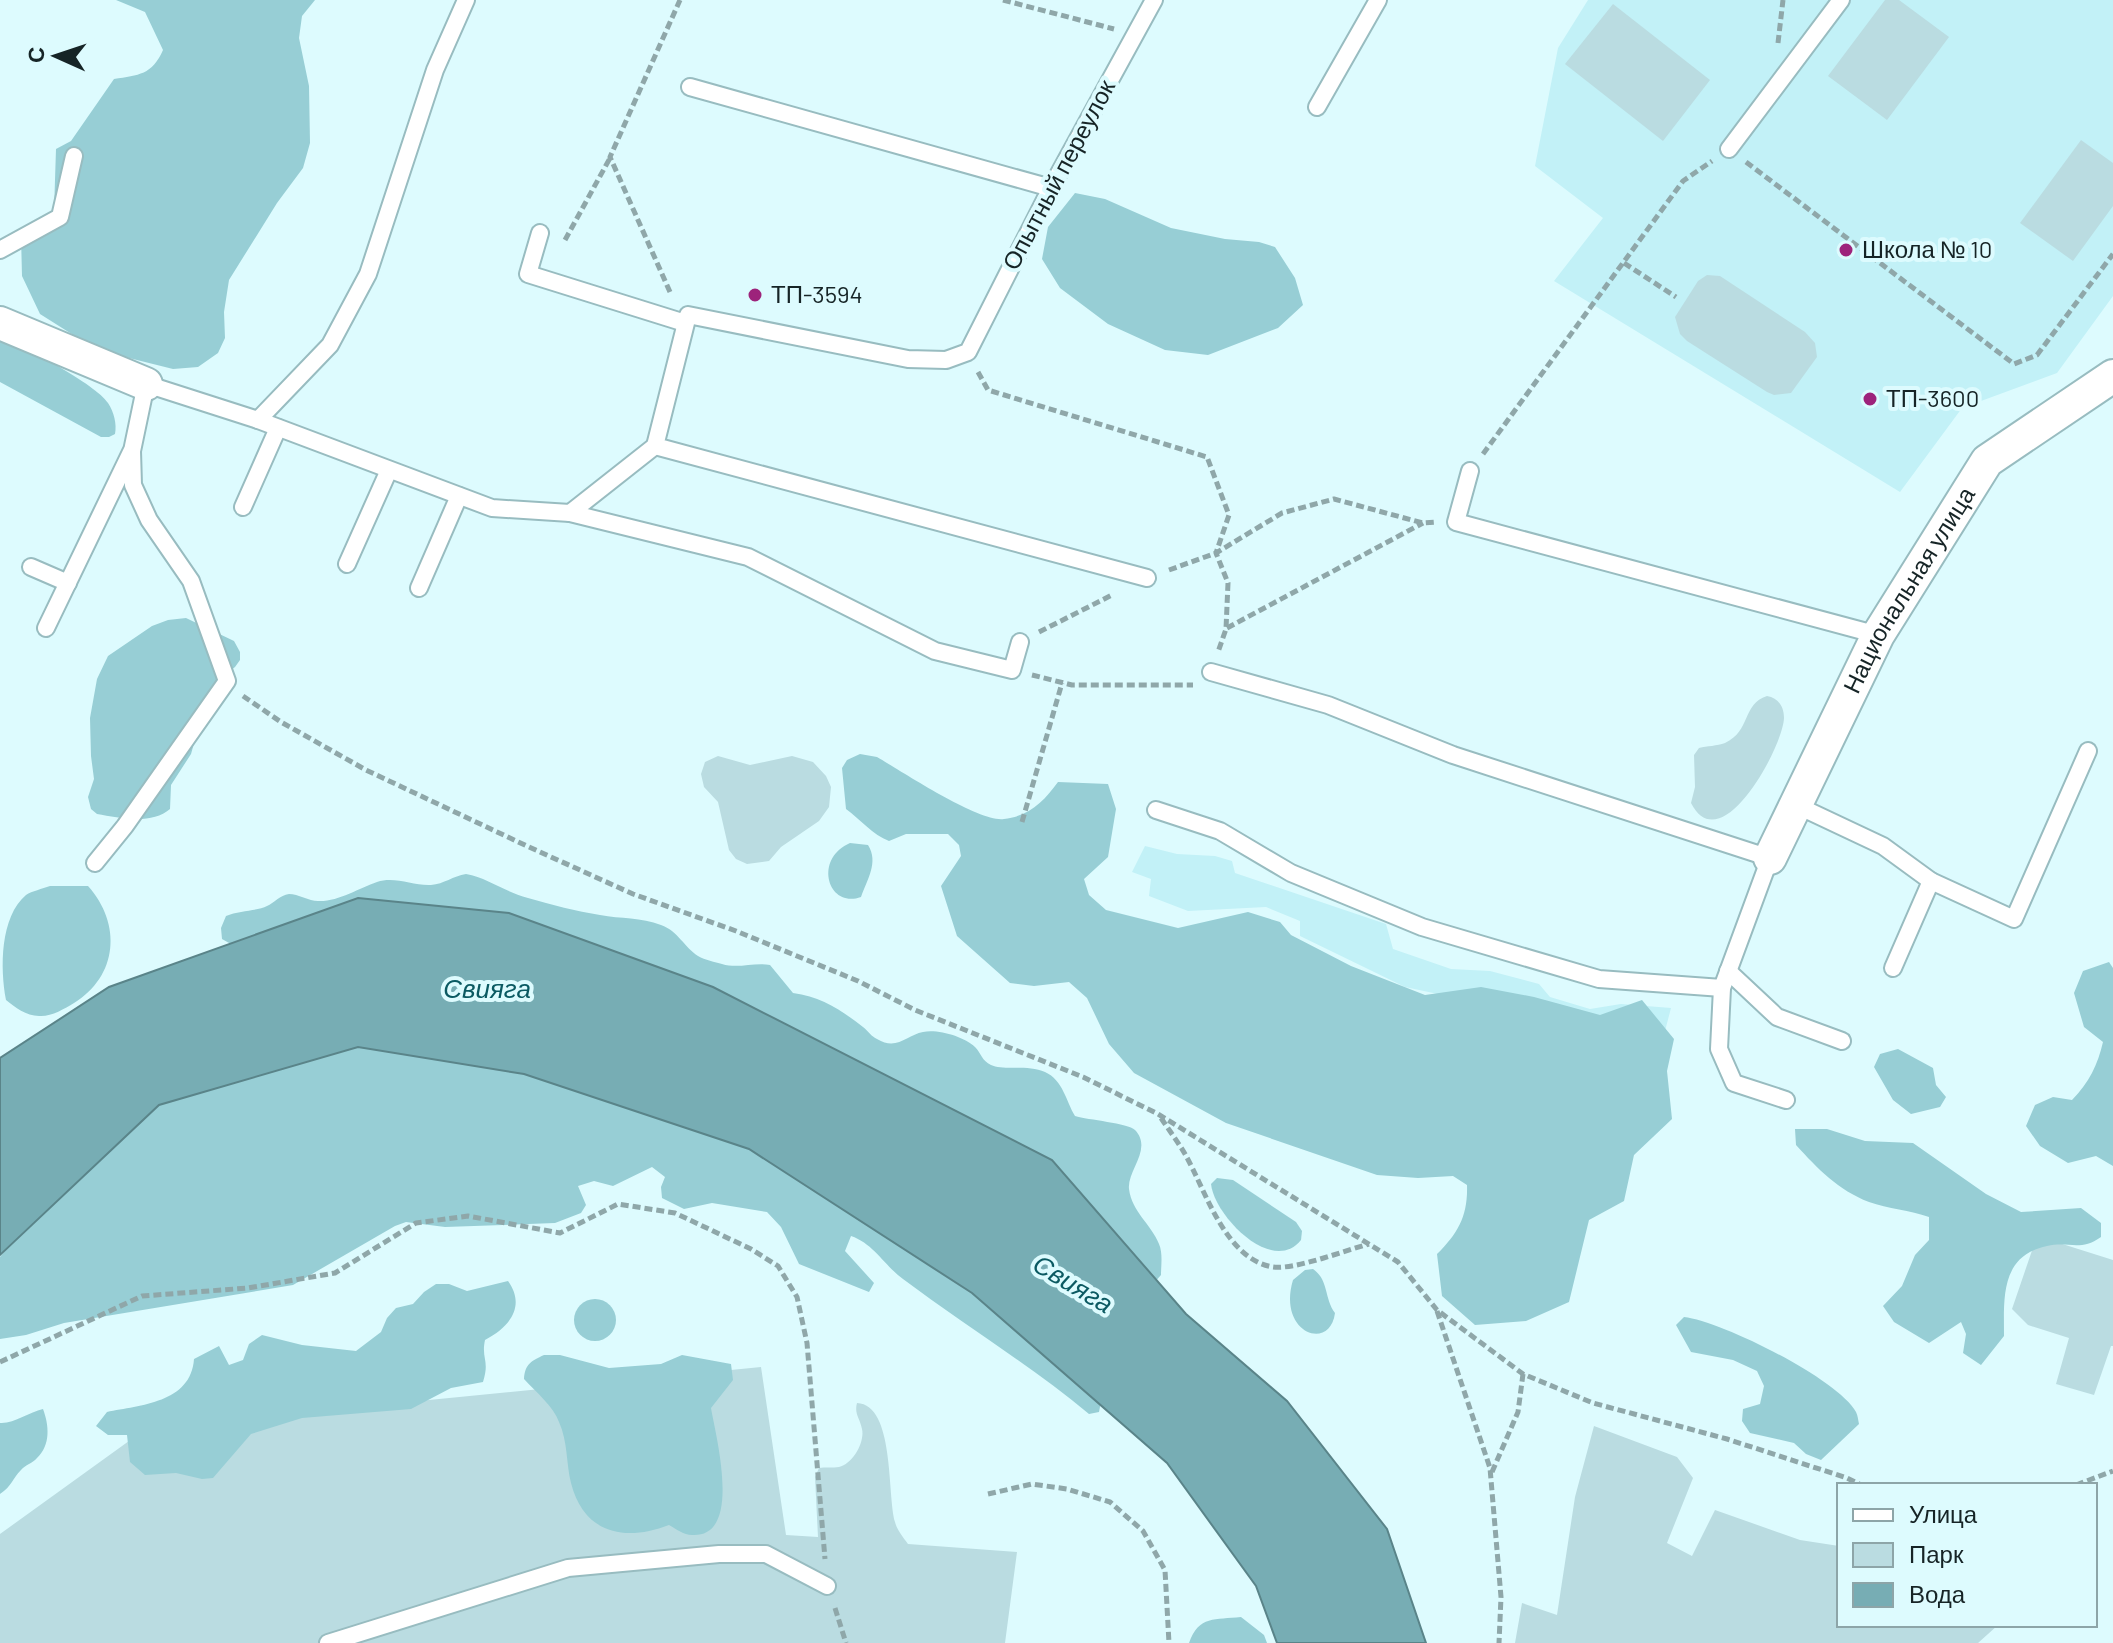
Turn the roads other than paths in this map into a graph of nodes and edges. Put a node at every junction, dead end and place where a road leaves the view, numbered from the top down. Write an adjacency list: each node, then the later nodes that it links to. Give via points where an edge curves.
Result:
1 (466, 0): 16 (lane, via 435,70 368,274 330,345)
2 (1154, 0): 9 (lane, Опытный переулок)
3 (1378, 0): 6 (lane)
4 (1841, 0): 7 (lane)
5 (690, 87): 9 (lane)
6 (1317, 107)
7 (1729, 149)
8 (74, 156): 11 (lane, via 60,217)
9 (1051, 188): 12 (lane, Опытный переулок, via 968,352 946,360 908,359)
10 (540, 233): 12 (lane, via 528,274)
11 (0, 250)
12 (686, 319): 18 (lane)
13 (0, 323): 15 (street)
14 (2113, 376): 31 (street, Национальная улица, via 1987,461)
15 (146, 384): 16 (lane); 19 (lane)
16 (258, 420): 17 (lane)
17 (278, 428): 20 (lane); 23 (lane)
18 (655, 446): 24 (lane); 27 (lane)
19 (132, 451): 28 (lane); 38 (lane, via 133,485 149,520 191,581 227,681)
20 (389, 470): 22 (lane); 25 (lane)
21 (1470, 471): 31 (lane, via 1456,522)
22 (459, 496): 24 (lane, via 492,508); 29 (lane)
23 (243, 507)
24 (570, 513): 32 (lane, via 748,557 935,651 1012,670)
25 (347, 564)
26 (31, 567): 28 (lane)
27 (1147, 578)
28 (68, 583): 30 (lane)
29 (419, 588)
30 (46, 628)
31 (1878, 635): 35 (street, Национальная улица)
32 (1020, 642)
33 (1211, 672): 37 (lane, via 1328,705 1453,755)
34 (2088, 751): 39 (lane, via 2014,919)
35 (1796, 805): 37 (street, Национальная улица); 39 (lane, via 1883,846)
36 (1156, 810): 42 (lane, via 1220,831 1291,873 1422,927 1599,979)
37 (1770, 858): 41 (lane)
38 (95, 863)
39 (1931, 881): 40 (lane)
40 (1893, 968)
41 (1728, 971): 42 (lane); 43 (lane, via 1777,1017)
42 (1722, 988): 44 (lane, via 1719,1049 1734,1083)
43 (1842, 1041)
44 (1786, 1100)
45 (827, 1586): 46 (lane, via 766,1554 568,1568)
46 (328, 1643)

